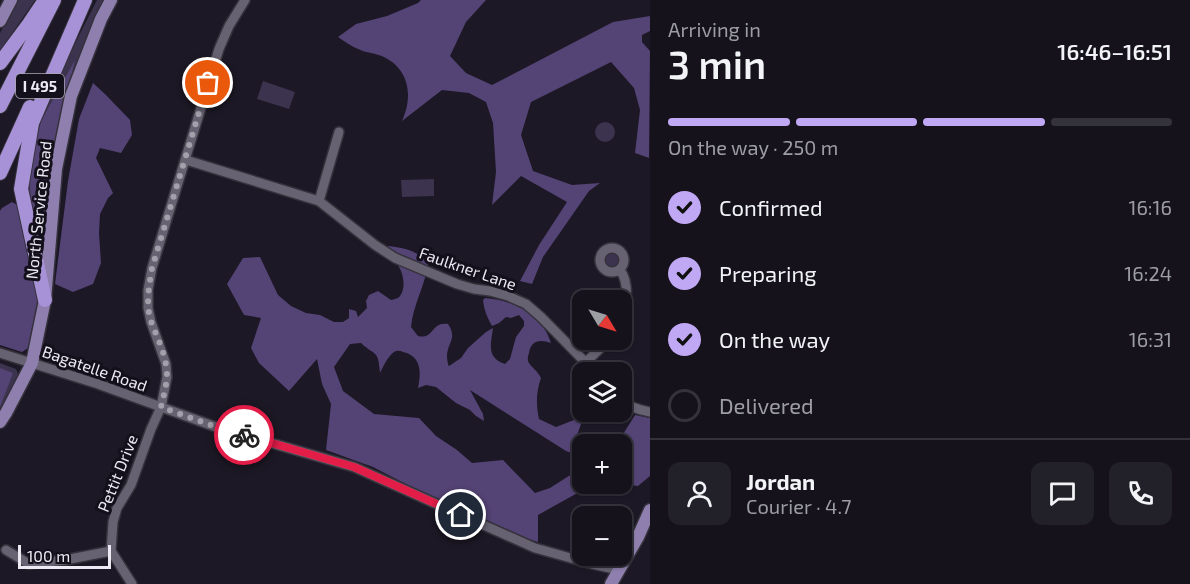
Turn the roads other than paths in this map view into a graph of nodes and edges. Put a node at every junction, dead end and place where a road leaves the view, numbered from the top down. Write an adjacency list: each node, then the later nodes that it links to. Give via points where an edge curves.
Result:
1 (11, 0): 7 (main road)
2 (45, 0): 8 (highway)
3 (54, 0): 9 (highway, I 495)
4 (84, 0): 12 (highway, I 495); 16 (highway, via 32,123 21,189)
5 (111, 0): 16 (main road, North Service Road, via 71,96 56,169)
6 (245, 0): 11 (street, Pettit Drive, via 219,50)
7 (0, 21)
8 (0, 63)
9 (0, 106)
10 (339, 132): 13 (street)
11 (186, 160): 13 (street, Faulkner Lane); 21 (street, Pettit Drive, via 148,290 151,322 166,364)
12 (0, 173)
13 (319, 201): 19 (street, Faulkner Lane, via 394,258 457,284 526,304)
14 (620, 270): 15 (street)
15 (626, 290)
16 (45, 300): 20 (main road, North Service Road)
17 (599, 350): 19 (street)
18 (0, 354): 20 (street, Bagatelle Road)
19 (586, 362)
20 (32, 363): 21 (street, Bagatelle Road); 24 (main road, North Service Road)
21 (161, 407): 27 (street, Pettit Drive, via 117,508); 28 (street, Bagatelle Road, via 354,467 535,548)
22 (632, 407): 23 (street)
23 (650, 412)
24 (0, 423)
25 (650, 510): 28 (main road)
26 (6, 550): 27 (street, via 29,564)
27 (111, 550): 29 (street)
28 (619, 570): 30 (main road)
29 (132, 584)
30 (611, 584)

